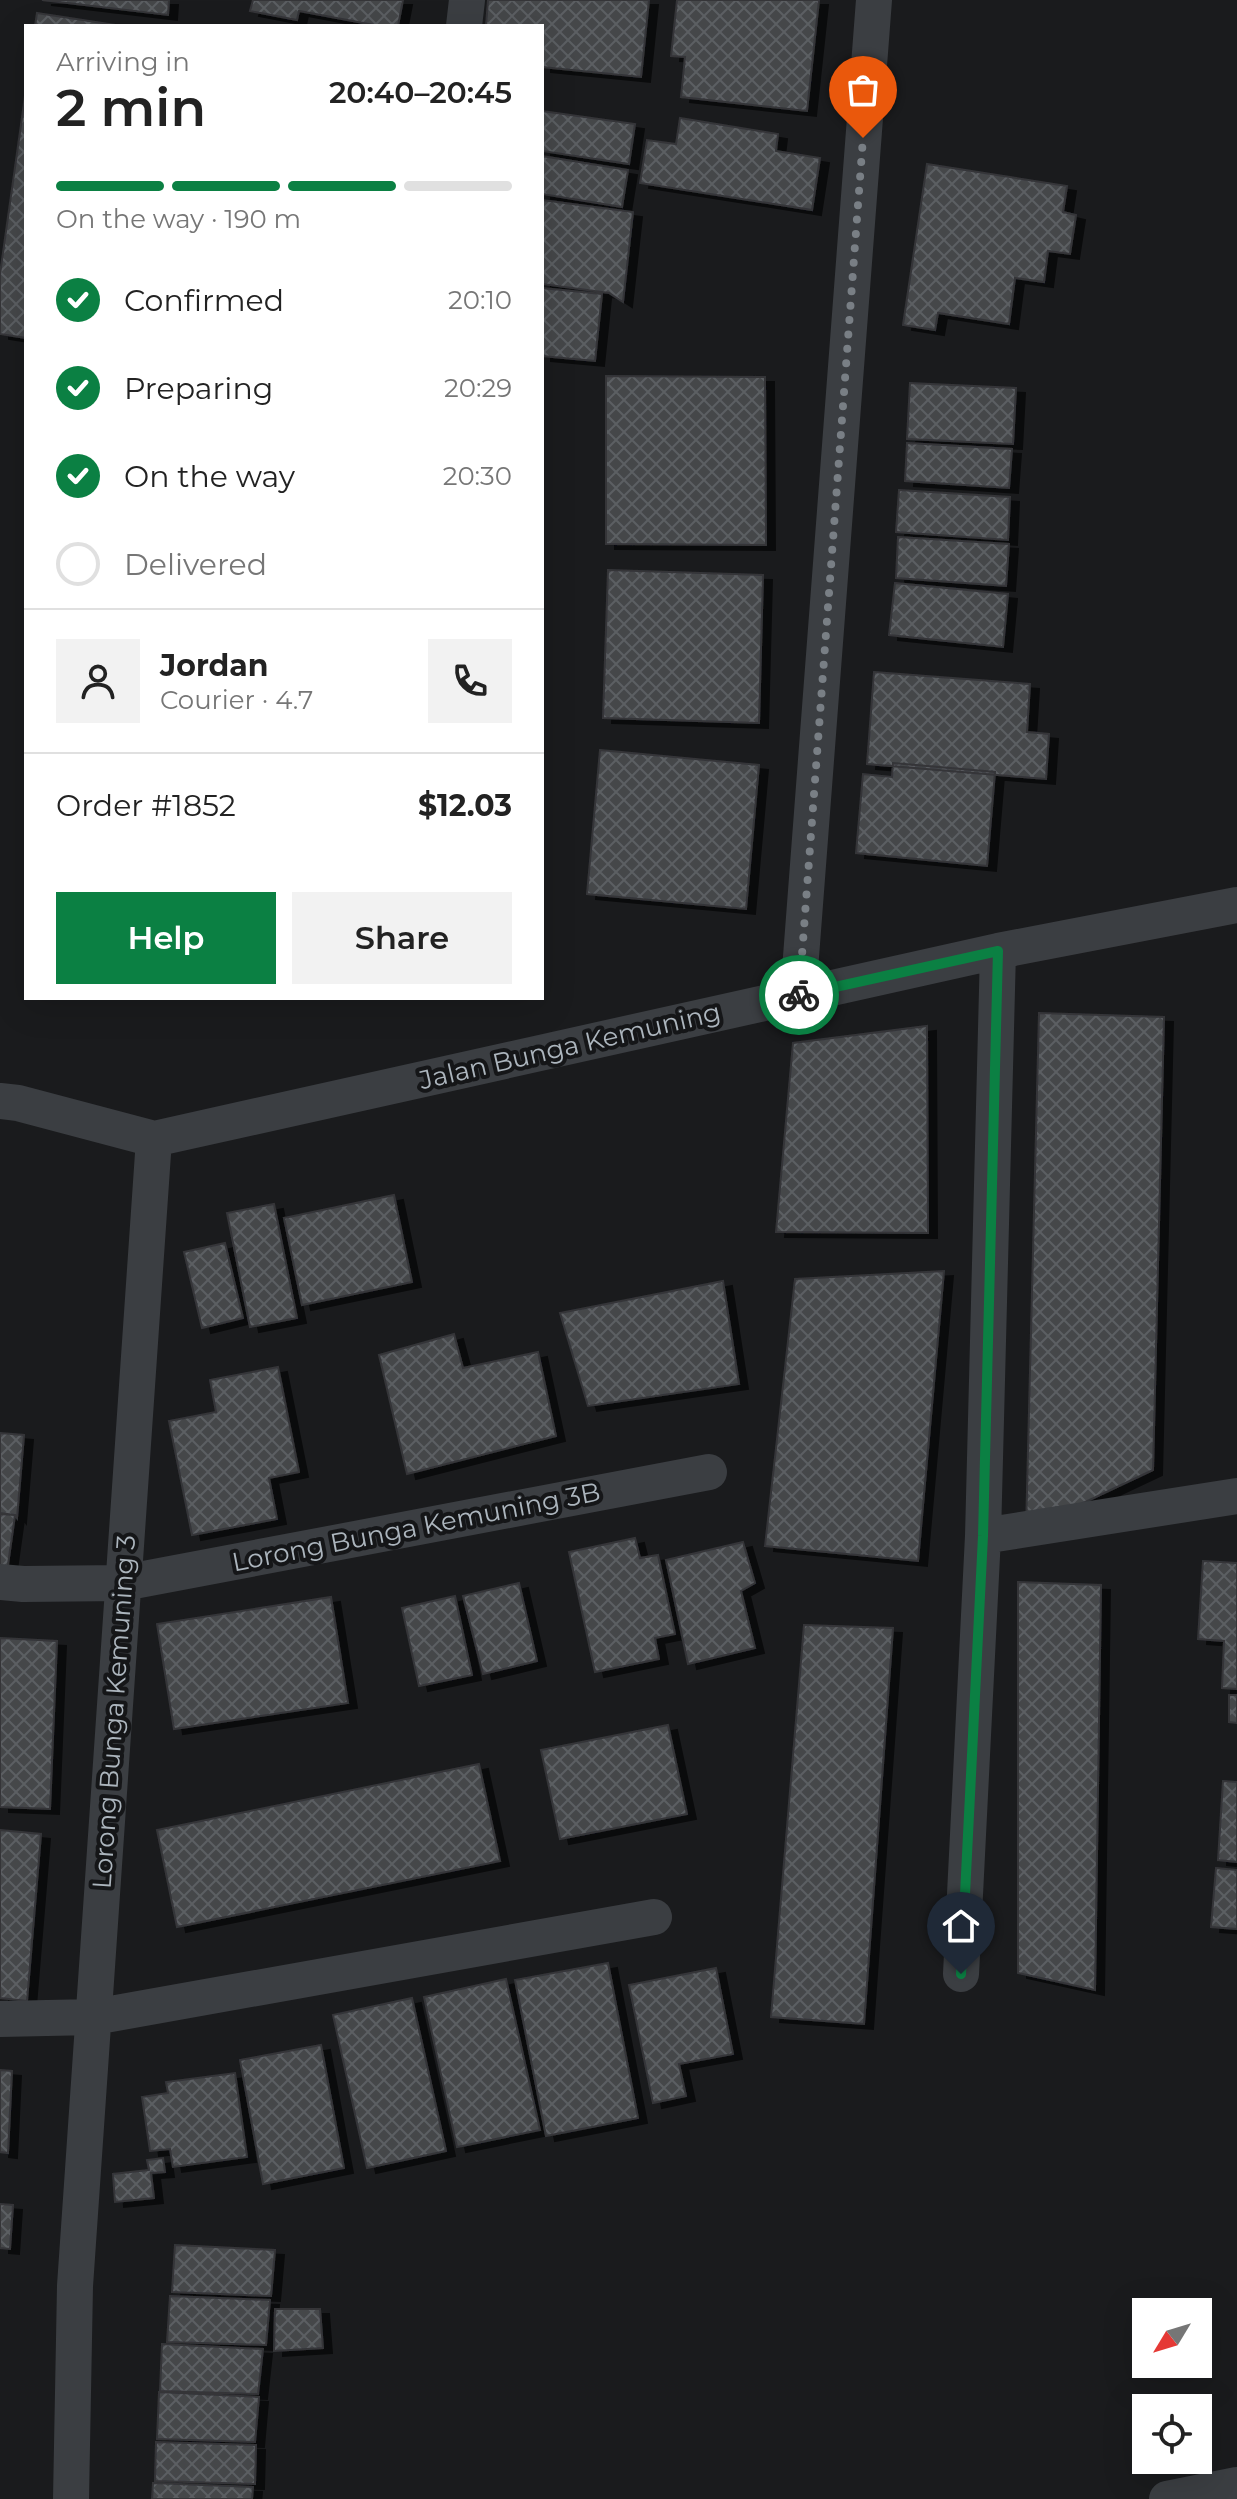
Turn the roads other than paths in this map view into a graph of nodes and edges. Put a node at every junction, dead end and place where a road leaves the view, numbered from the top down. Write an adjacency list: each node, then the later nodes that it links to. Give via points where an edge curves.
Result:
1 (467, 0): 3 (street)
2 (874, 0): 6 (street)
3 (464, 24)
4 (1237, 905): 5 (street, Jalan Bunga Kemuning)
5 (998, 951): 6 (street, Jalan Bunga Kemuning); 11 (street)
6 (798, 996): 8 (street, Jalan Bunga Kemuning)
7 (0, 1101): 8 (street, Jalan Bunga Kemuning)
8 (154, 1139): 13 (street, Lorong Bunga Kemuning 3)
9 (709, 1472): 13 (street, Lorong Bunga Kemuning 3B)
10 (1237, 1496): 11 (street)
11 (983, 1536): 15 (street)
12 (0, 1582): 13 (street, Lorong Bunga Kemuning 3B)
13 (123, 1583): 16 (street, Lorong Bunga Kemuning 3)
14 (654, 1917): 16 (street)
15 (961, 1974)
16 (94, 2017): 17 (street); 19 (street, Lorong Bunga Kemuning 3, via 75,2286)
17 (0, 2019)
18 (1237, 2485): 20 (street)
19 (71, 2499)
20 (1167, 2499)

